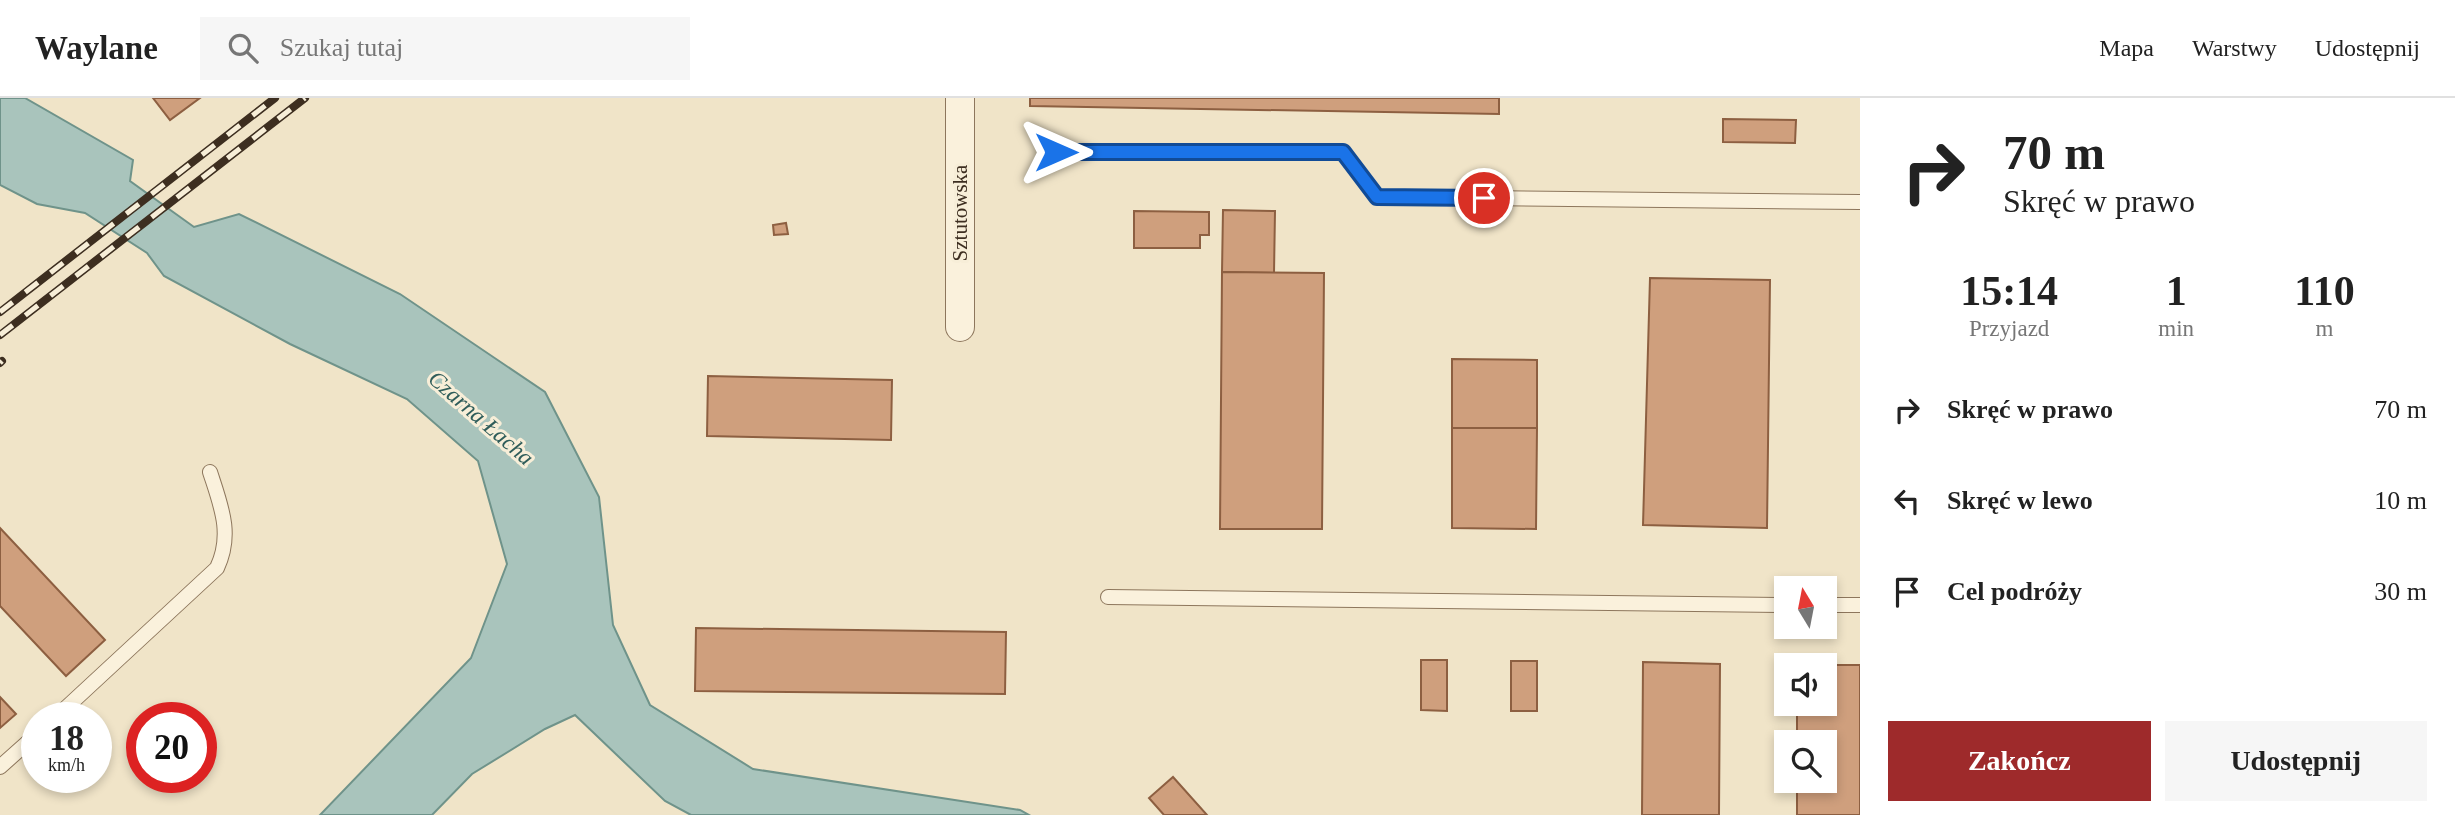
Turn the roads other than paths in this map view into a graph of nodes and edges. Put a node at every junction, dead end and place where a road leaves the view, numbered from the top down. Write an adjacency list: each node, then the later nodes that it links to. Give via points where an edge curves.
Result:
1 (960, 98): 4 (street, Sztutowska)
2 (1056, 152): 3 (lane, via 1343,152 1377,197)
3 (1860, 202)
4 (960, 327)
5 (210, 472): 10 (lane, via 226,526 217,568)
6 (1108, 597): 7 (lane)
7 (1774, 605)
8 (1838, 605): 9 (lane)
9 (1860, 606)
10 (72, 702)
11 (21, 748): 12 (lane)
12 (0, 767)

